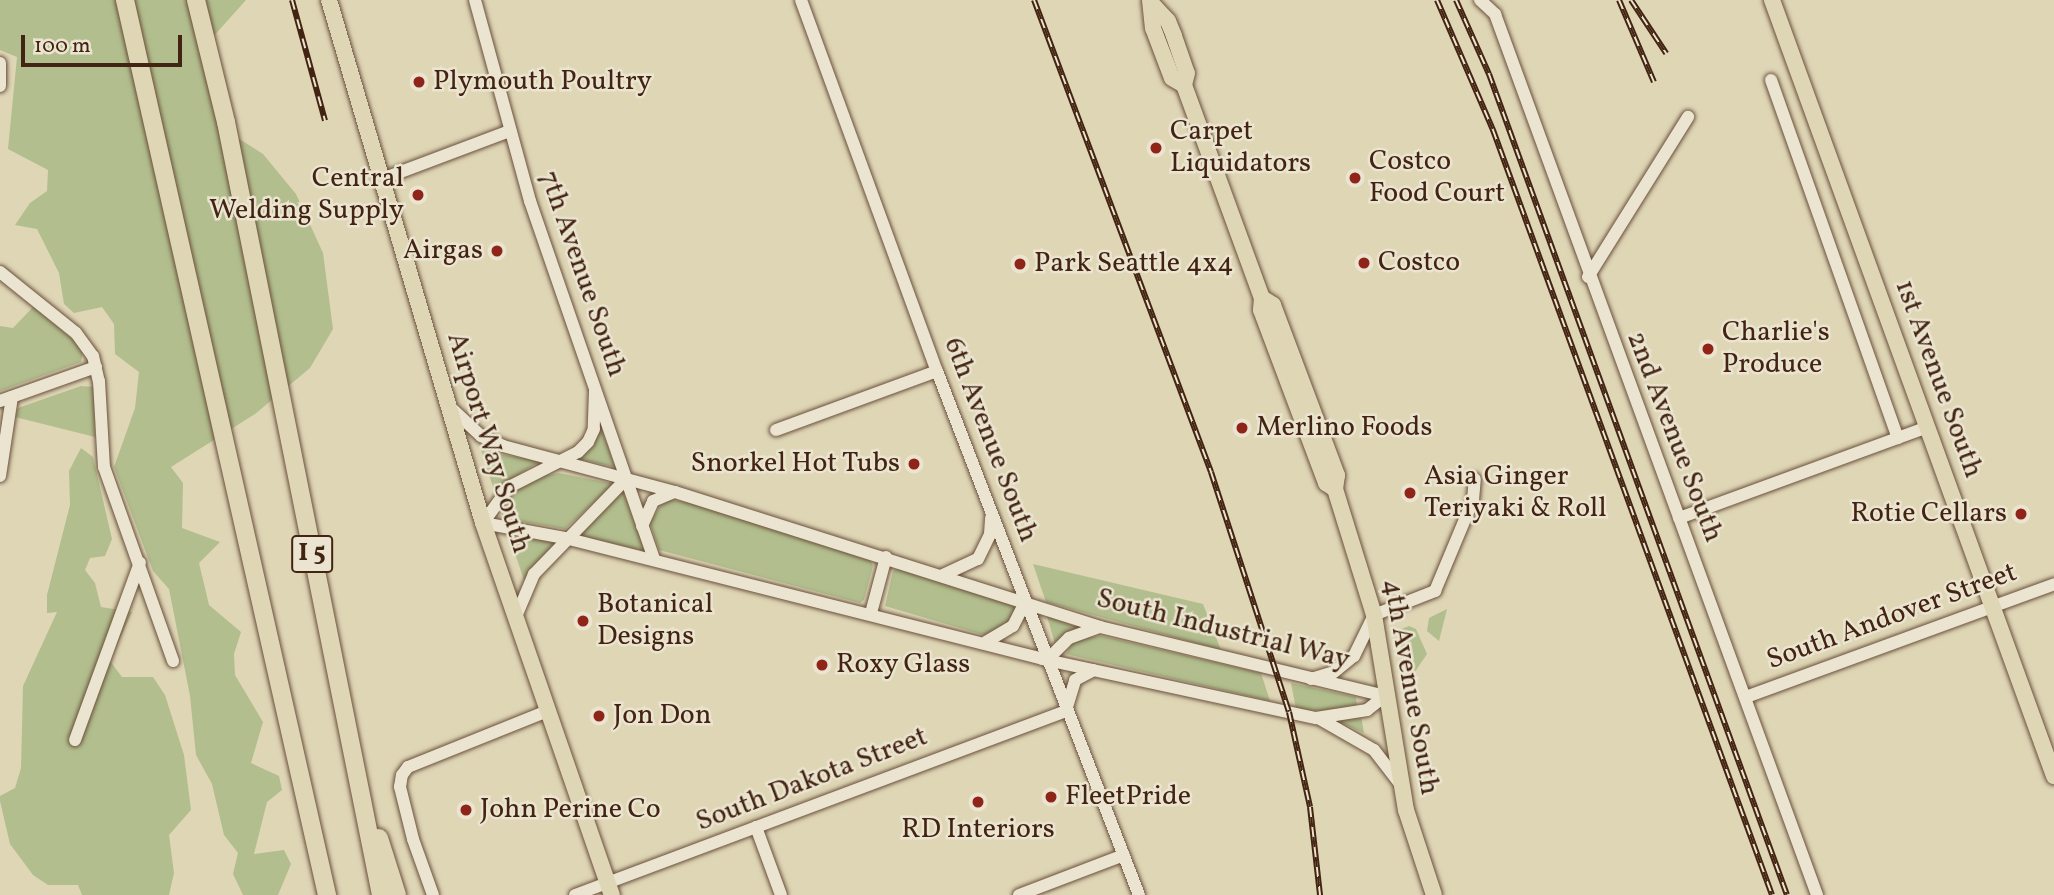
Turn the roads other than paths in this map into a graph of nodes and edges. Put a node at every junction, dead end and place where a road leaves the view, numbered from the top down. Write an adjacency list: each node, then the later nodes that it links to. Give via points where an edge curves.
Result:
1 (125, 0): 66 (highway, I 5)
2 (196, 0): 60 (highway, I 5, via 244,212)
3 (329, 0): 14 (main road, Airport Way South)
4 (475, 0): 13 (street, 7th Avenue South)
5 (801, 0): 19 (street, 6th Avenue South)
6 (1480, 0): 16 (street, 2nd Avenue South, via 1495,14)
7 (1772, 0): 24 (main road, 1st Avenue South)
8 (1151, 2): 17 (main road, 4th Avenue South, via 1168,21 1187,73 1184,85)
9 (0, 63): 11 (street)
10 (1771, 80): 26 (street, 1st Avenue South)
11 (0, 86)
12 (1688, 117): 16 (street)
13 (510, 131): 14 (street); 20 (street, 7th Avenue South)
14 (382, 179): 23 (main road, Airport Way South)
15 (0, 272): 18 (street, via 76,333)
16 (1588, 277): 35 (street, 2nd Avenue South)
17 (1262, 298): 21 (main road, 4th Avenue South, via 1261,310); 27 (main road, 4th Avenue South, via 1273,305)
18 (96, 367): 22 (street); 41 (street, via 104,467)
19 (937, 372): 25 (street); 34 (street, 6th Avenue South)
20 (596, 391): 28 (street, via 594,429 588,442); 30 (street, 7th Avenue South)
21 (1290, 391): 27 (main road, via 1299,394 1318,442); 32 (main road, 4th Avenue South, via 1326,484)
22 (6, 399): 29 (street)
23 (450, 407): 28 (street, South Industrial Way, via 481,436); 36 (main road, Airport Way South)
24 (1928, 427): 26 (street); 45 (main road, 1st Avenue South)
25 (776, 430)
26 (1898, 438): 35 (street)
27 (1325, 445): 32 (main road, 4th Avenue South, via 1337,475)
28 (559, 461): 30 (street, South Industrial Way); 36 (street, via 509,487)
29 (0, 475)
30 (626, 479): 33 (street, South Industrial Way); 37 (street, 7th Avenue South); 38 (street)
31 (1475, 480): 47 (street, via 1469,512 1435,592)
32 (1335, 489): 47 (main road, 4th Avenue South)
33 (675, 492): 37 (street, via 661,495 647,507); 39 (street, South Industrial Way)
34 (989, 507): 42 (street, via 992,524 982,553 964,569); 44 (street, 6th Avenue South)
35 (1679, 518): 56 (street, 2nd Avenue South)
36 (484, 523): 38 (street, South Industrial Way); 48 (main road, Airport Way South)
37 (642, 529): 40 (street, 7th Avenue South)
38 (565, 538): 40 (street, South Industrial Way); 48 (street, via 534,574)
39 (886, 557): 42 (street, South Industrial Way); 46 (street)
40 (654, 560): 46 (street, South Industrial Way)
41 (140, 562): 52 (street); 61 (street)
42 (942, 575): 44 (street, South Industrial Way)
43 (2054, 584): 45 (street, South Andover Street)
44 (1026, 601): 49 (street, South Industrial Way); 50 (street, via 1013,626); 51 (street, 6th Avenue South)
45 (1993, 606): 56 (street, South Andover Street); 62 (main road, 1st Avenue South)
46 (871, 613): 50 (street, South Industrial Way)
47 (1374, 615): 54 (street, via 1354,656 1334,672); 55 (main road, 4th Avenue South)
48 (515, 620): 57 (main road, Airport Way South)
49 (1100, 627): 51 (street, via 1069,638); 54 (street, South Industrial Way)
50 (986, 642): 51 (street, South Industrial Way)
51 (1048, 660): 53 (street, South Industrial Way); 58 (street, 6th Avenue South)
52 (173, 661)
53 (1094, 670): 58 (street, via 1075,680); 59 (street, South Industrial Way)
54 (1311, 679): 55 (street, South Industrial Way)
55 (1385, 696): 59 (street, South Industrial Way, via 1367,710); 63 (main road, 4th Avenue South)
56 (1746, 696): 78 (street, 2nd Avenue South)
57 (547, 711): 67 (main road, Airport Way South); 72 (street, via 408,767 402,775 400,787 413,839)
58 (1066, 711): 64 (street, South Dakota Street); 65 (street, 6th Avenue South)
59 (1317, 718): 63 (street, via 1374,750)
60 (347, 739): 70 (highway, I 5); 71 (highway)
61 (75, 740)
62 (2054, 776)
63 (1401, 785): 77 (main road, 4th Avenue South)
64 (756, 827): 67 (street, South Dakota Street); 74 (street)
65 (1124, 855): 75 (street); 76 (street, 6th Avenue South)
66 (318, 863): 68 (highway); 69 (highway, I 5)
67 (610, 889): 73 (street, South Dakota Street)
68 (320, 895)
69 (327, 895)
70 (381, 895)
71 (397, 895)
72 (433, 895)
73 (575, 895)
74 (782, 895)
75 (1018, 895)
76 (1139, 895)
77 (1434, 895)
78 (1817, 895)

